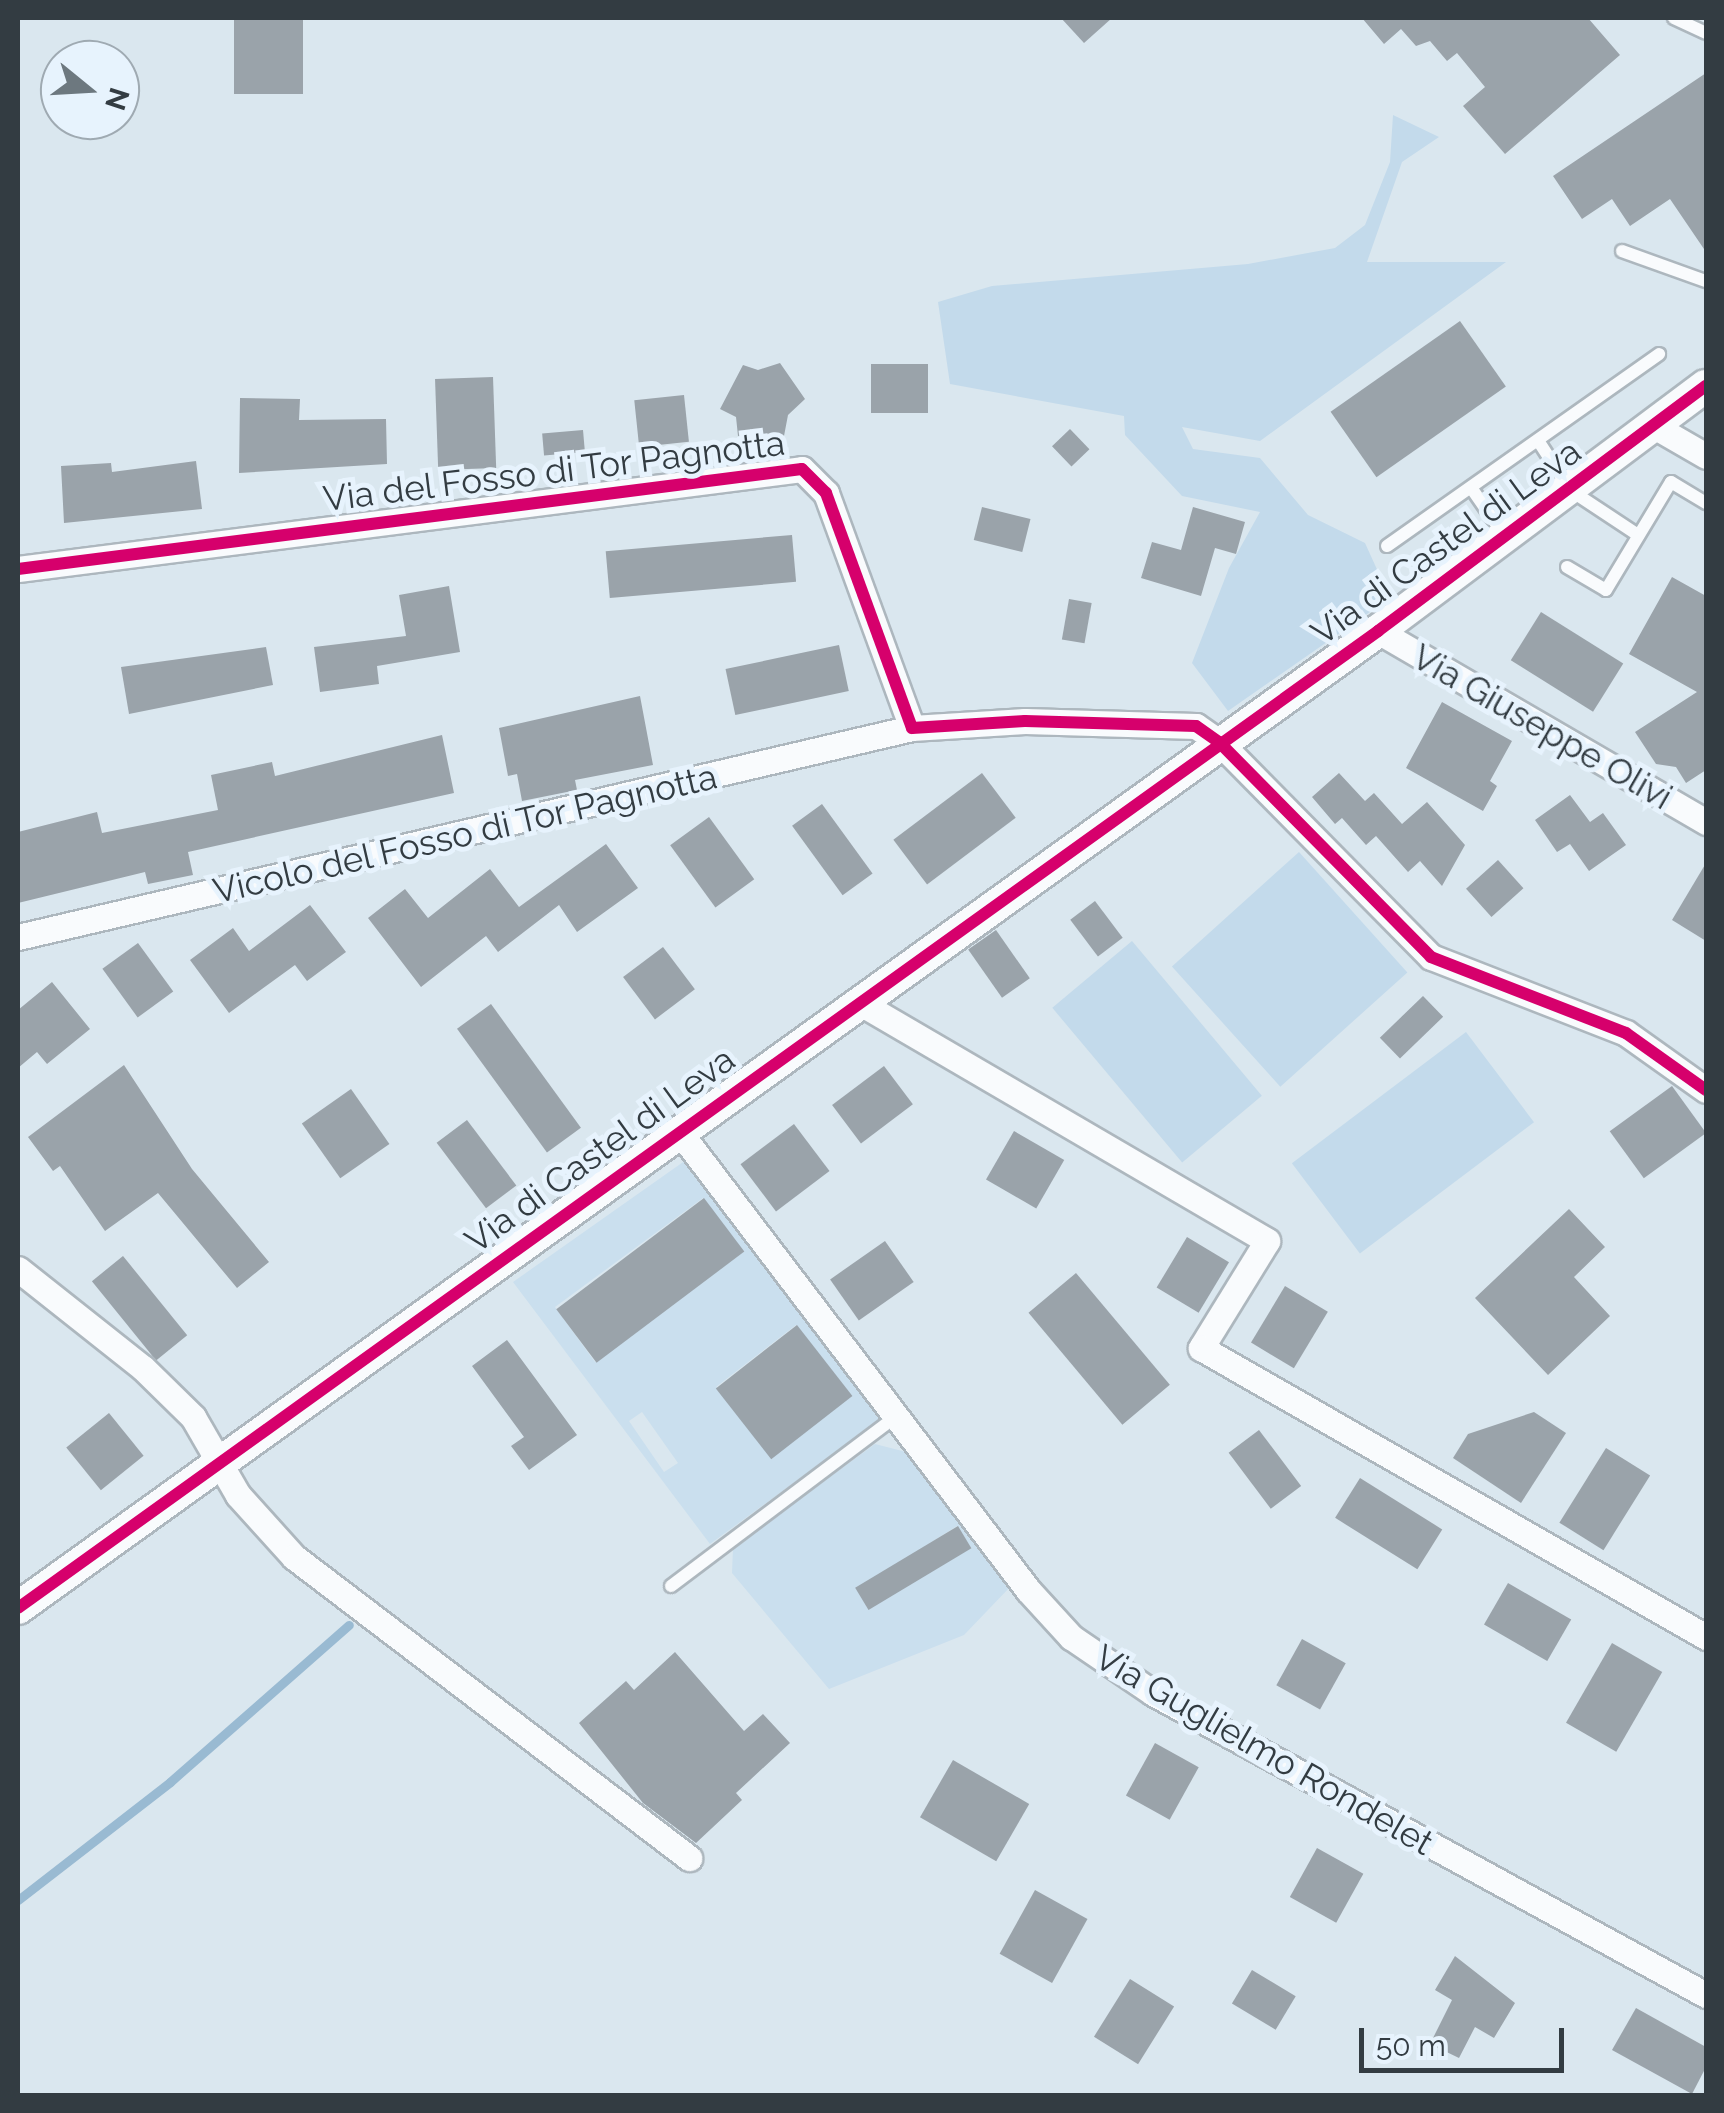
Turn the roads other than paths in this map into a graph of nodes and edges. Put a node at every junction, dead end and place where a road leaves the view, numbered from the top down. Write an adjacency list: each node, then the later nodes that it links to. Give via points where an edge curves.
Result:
1 (1674, 18): 2 (lane)
2 (1706, 33)
3 (1622, 251): 4 (lane)
4 (1706, 281)
5 (1659, 354): 8 (lane)
6 (1706, 386): 7 (street, Via di Castel di Leva)
7 (1654, 426): 9 (street); 11 (street, Via di Castel di Leva)
8 (1539, 442): 10 (lane); 11 (lane)
9 (1706, 456)
10 (1472, 489): 14 (lane); 15 (lane)
11 (1570, 490): 13 (lane); 14 (street, Via di Castel di Leva)
12 (1706, 504): 13 (lane, via 1670,482)
13 (1638, 536): 16 (lane, via 1606,590)
14 (1506, 537): 18 (street, Via di Castel di Leva)
15 (1387, 546)
16 (1567, 566)
17 (18, 569): 19 (street, Via del Fosso di Tor Pagnotta, via 802,469 826,493)
18 (1378, 631): 20 (street, Via di Castel di Leva); 21 (street, Via Giuseppe Olivi)
19 (912, 728): 20 (street, via 1169,721 1196,726); 22 (street, Vicolo del Fosso di Tor Pagnotta)
20 (1219, 742): 23 (street, Via di Castel di Leva); 24 (street, via 1431,958 1626,1033)
21 (1706, 822)
22 (18, 937)
23 (857, 1001): 25 (street, Via di Castel di Leva); 31 (street, via 1267,1241 1202,1348)
24 (1706, 1090)
25 (678, 1130): 27 (street, Via Guglielmo Rondelet); 28 (street, Via di Castel di Leva)
26 (18, 1269): 28 (street, via 156,1380 194,1417)
27 (898, 1416): 29 (lane); 33 (street, Via Guglielmo Rondelet, via 1028,1590 1097,1656 1295,1773)
28 (223, 1460): 30 (street, Via di Castel di Leva); 32 (street, via 238,1495 294,1557)
29 (671, 1586)
30 (18, 1608)
31 (1706, 1638)
32 (689, 1858)
33 (1706, 1996)

